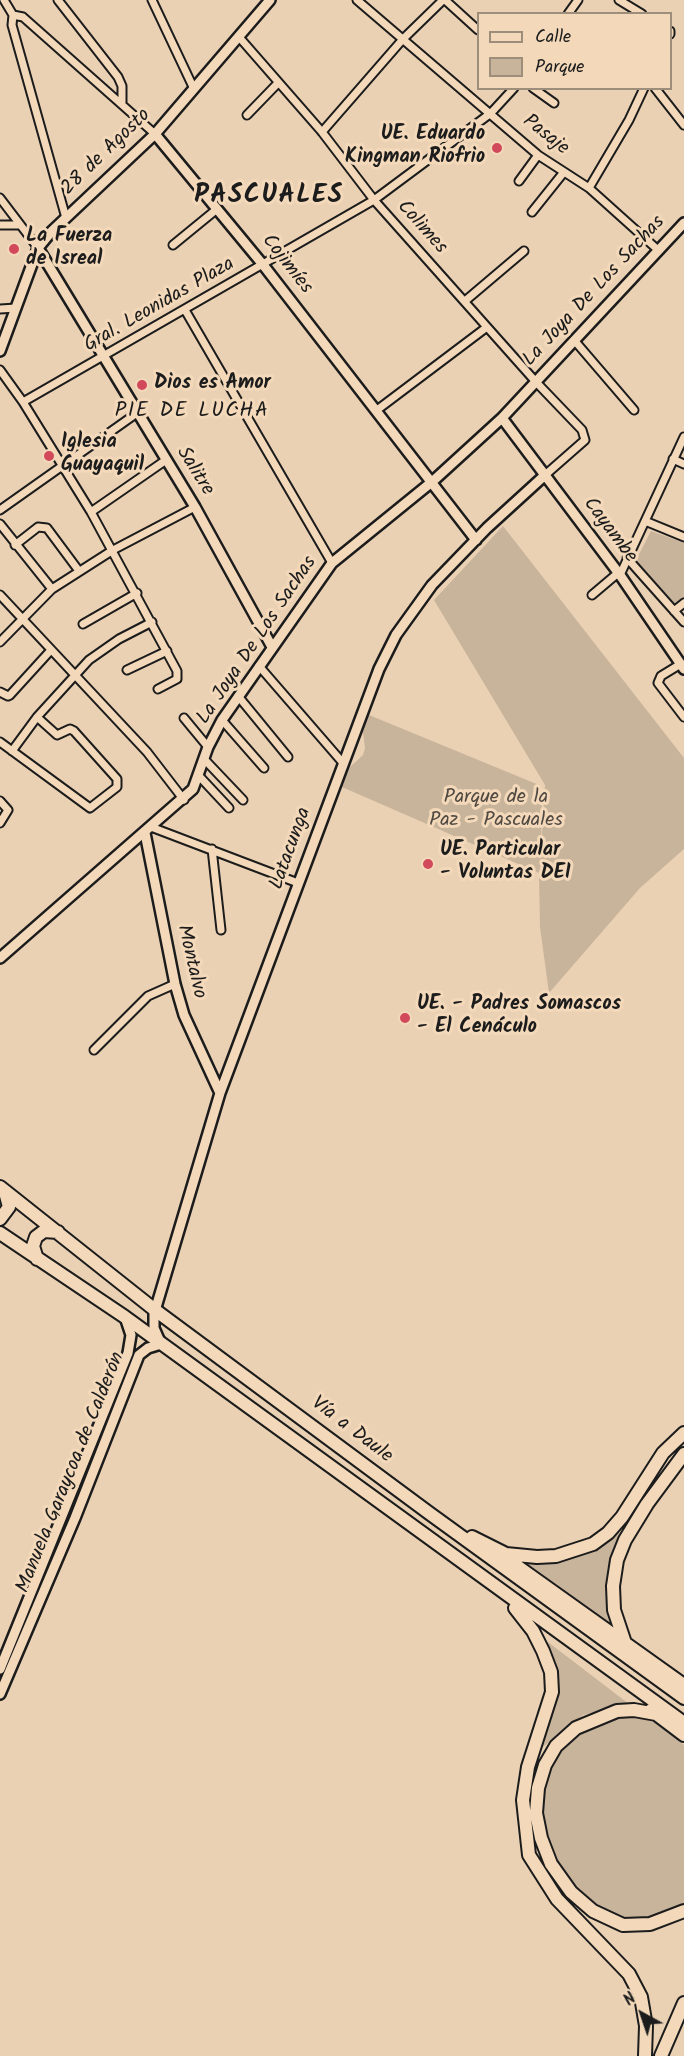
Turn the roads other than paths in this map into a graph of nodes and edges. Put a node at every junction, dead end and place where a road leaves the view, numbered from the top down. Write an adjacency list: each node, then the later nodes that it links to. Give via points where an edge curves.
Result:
1 (4, 0): 9 (street)
2 (58, 0): 19 (street, via 118,77)
3 (152, 0): 14 (street)
4 (270, 0): 11 (street, 28 de Agosto)
5 (357, 0): 12 (street, Pasaje)
6 (444, 0): 10 (street); 12 (street)
7 (619, 0): 8 (street)
8 (639, 12)
9 (14, 15): 19 (street, Cojimíes, via 23,17); 34 (street, via 12,25)
10 (477, 29)
11 (239, 37): 13 (street, Colimes); 14 (street, 28 de Agosto)
12 (404, 39): 21 (street, Pasaje); 24 (street)
13 (278, 82): 22 (street); 24 (street, Colimes)
14 (194, 89): 25 (street, 28 de Agosto)
15 (512, 90): 21 (street, Gral. Leonidas Plaza)
16 (536, 90): 20 (street)
17 (643, 90): 29 (street)
18 (657, 90): 23 (street)
19 (122, 102): 25 (street, Cojimíes)
20 (554, 103)
21 (491, 113): 26 (street, Pasaje); 31 (street, Gral. Leonidas Plaza)
22 (247, 115)
23 (684, 125)
24 (322, 132): 31 (street, Colimes)
25 (155, 134): 32 (street, Cojimíes); 34 (street, 28 de Agosto)
26 (538, 155): 27 (street, Pasaje); 28 (street)
27 (564, 172): 29 (street, Pasaje); 33 (street)
28 (519, 181)
29 (589, 188): 40 (street, Pasaje)
30 (0, 198): 37 (street, Salitre)
31 (374, 200): 42 (street, Gral. Leonidas Plaza); 43 (street, Colimes)
32 (217, 209): 38 (street); 42 (street, Cojimíes)
33 (532, 212)
34 (66, 218): 39 (street, 28 de Agosto)
35 (684, 223): 40 (street, La Joya De Los Sachas)
36 (0, 225): 37 (street)
37 (19, 225): 39 (street, Salitre)
38 (173, 245)
39 (38, 248): 44 (street, 28 de Agosto); 50 (street, Salitre)
40 (658, 250): 48 (street, La Joya De Los Sachas)
41 (524, 251): 43 (street)
42 (264, 266): 46 (street, Gral. Leonidas Plaza); 54 (street, Cojimíes)
43 (465, 301): 47 (street, Colimes)
44 (16, 308): 45 (street); 49 (street, 28 de Agosto)
45 (0, 309)
46 (185, 310): 50 (street, Gral. Leonidas Plaza); 76 (street)
47 (487, 327): 52 (street, Colimes); 54 (street)
48 (574, 340): 52 (street, La Joya De Los Sachas); 55 (street)
49 (0, 351)
50 (104, 357): 53 (street, Gral. Leonidas Plaza); 56 (street, Salitre)
51 (0, 370): 53 (street)
52 (536, 382): 57 (street, La Joya De Los Sachas); 58 (street, Colimes)
53 (23, 402): 63 (street)
54 (377, 410): 65 (street, Cojimíes)
55 (634, 410)
56 (137, 413): 61 (street, Salitre); 63 (street)
57 (502, 418): 64 (street, Cayambe); 65 (street, La Joya De Los Sachas)
58 (585, 434): 64 (street, Latacunga, via 585,440)
59 (684, 437): 60 (street)
60 (673, 459): 62 (street); 69 (street)
61 (166, 460): 66 (street, Salitre); 68 (street)
62 (684, 464)
63 (63, 467): 67 (street); 68 (street)
64 (544, 476): 72 (street, Latacunga); 78 (street, Cayambe)
65 (433, 482): 72 (street, Cojimíes); 76 (street, La Joya De Los Sachas)
66 (195, 507): 74 (street); 90 (street, Salitre)
67 (0, 510)
68 (91, 512): 74 (street)
69 (645, 521): 71 (street); 75 (street)
70 (0, 524): 73 (street)
71 (684, 537)
72 (476, 540): 109 (street, Latacunga, via 432,585 396,635)
73 (15, 545): 77 (street, via 38,527 47,528); 79 (street)
74 (113, 550): 77 (street); 80 (street)
75 (627, 558): 78 (street); 84 (street)
76 (332, 563): 90 (street, La Joya De Los Sachas)
77 (79, 571): 79 (street)
78 (619, 574): 82 (street); 94 (street, Cayambe)
79 (52, 589): 85 (street)
80 (137, 593): 86 (street); 88 (street)
81 (0, 595): 85 (street)
82 (592, 595)
83 (684, 603): 84 (street)
84 (674, 611): 87 (street)
85 (22, 618): 89 (street); 91 (street)
86 (152, 622): 92 (street); 96 (street, via 119,639)
87 (684, 622)
88 (83, 624)
89 (0, 642)
90 (273, 647): 93 (street, La Joya De Los Sachas)
91 (51, 650): 96 (street); 98 (street, via 8,696)
92 (167, 651): 95 (street); 97 (street, via 178,675)
93 (259, 666): 99 (street, La Joya De Los Sachas); 109 (street)
94 (682, 667): 101 (street, via 661,676 658,683)
95 (127, 670)
96 (76, 674): 100 (street); 112 (street, via 147,752)
97 (158, 689)
98 (0, 692)
99 (238, 696): 103 (street, La Joya De Los Sachas); 107 (street)
100 (37, 717): 106 (street); 106 (street, via 59,736 70,729 74,731 117,779 117,787 90,808)
101 (684, 717)
102 (184, 718): 105 (street)
103 (222, 720): 105 (street, La Joya De Los Sachas); 110 (street)
104 (0, 742): 106 (street)
105 (208, 747): 108 (street, La Joya De Los Sachas)
106 (12, 751)
107 (288, 757)
108 (204, 760): 111 (street, La Joya De Los Sachas); 113 (street)
109 (343, 764): 119 (street, Latacunga)
110 (264, 768)
111 (200, 777): 112 (street, La Joya De Los Sachas); 115 (street)
112 (184, 800): 117 (street, La Joya De Los Sachas)
113 (243, 800)
114 (0, 801): 116 (street, via 8,810)
115 (228, 808)
116 (0, 823)
117 (148, 830): 118 (street); 121 (street, La Joya De Los Sachas); 122 (street, Montalvo)
118 (212, 849): 119 (street); 120 (street)
119 (298, 884): 124 (street, Latacunga)
120 (221, 930)
121 (0, 958)
122 (175, 984): 123 (street, via 148,996); 124 (street, Montalvo, via 184,1015)
123 (94, 1050)
124 (220, 1093): 130 (street, Latacunga)
125 (1, 1188): 126 (highway, via 9,1208); 128 (highway, Vía a Daule)
126 (0, 1219)
127 (0, 1233): 129 (highway, Vía a Daule)
128 (59, 1233): 129 (highway, via 50,1230 36,1237 33,1251); 130 (highway, Vía a Daule)
129 (38, 1260): 131 (highway, Vía a Daule)
130 (155, 1310): 132 (street, Latacunga, via 154,1328); 136 (highway, Vía a Daule)
131 (125, 1317): 132 (highway, Vía a Daule); 135 (street, Manuela Garaycoa de Calderón, via 131,1344)
132 (161, 1344): 137 (street, Manuela Garaycoa de Calderón, via 139,1355); 139 (highway, Vía a Daule)
133 (684, 1433): 138 (highway, via 663,1453 622,1517 593,1544 556,1556 537,1557 506,1554)
134 (684, 1454): 142 (highway, via 647,1504 617,1560 614,1610)
135 (63, 1513): 137 (street); 143 (street, Manuela Garaycoa de Calderón)
136 (429, 1513): 138 (highway); 140 (highway, Vía a Daule)
137 (75, 1518): 145 (street, Manuela Garaycoa de Calderón)
138 (492, 1548): 142 (highway)
139 (492, 1586): 141 (highway, Vía a Daule); 152 (highway, via 533,1631 550,1672 552,1692 528,1767 523,1800 529,1855 557,1899 629,1974 641,1997 646,2026)
140 (599, 1637): 142 (highway); 146 (highway, Vía a Daule)
141 (569, 1641): 147 (highway); 148 (highway, Vía a Daule)
142 (625, 1642): 144 (highway)
143 (0, 1669)
144 (684, 1685)
145 (0, 1694)
146 (684, 1698)
147 (656, 1714): 149 (highway); 150 (highway, via 617,1711 576,1728 556,1746 545,1766 536,1813 551,1864 571,1892 593,1911 623,1924 650,1924)
148 (684, 1723)
149 (684, 1735)
150 (684, 1911)
151 (684, 2003): 153 (highway)
152 (645, 2056)
153 (661, 2056)

